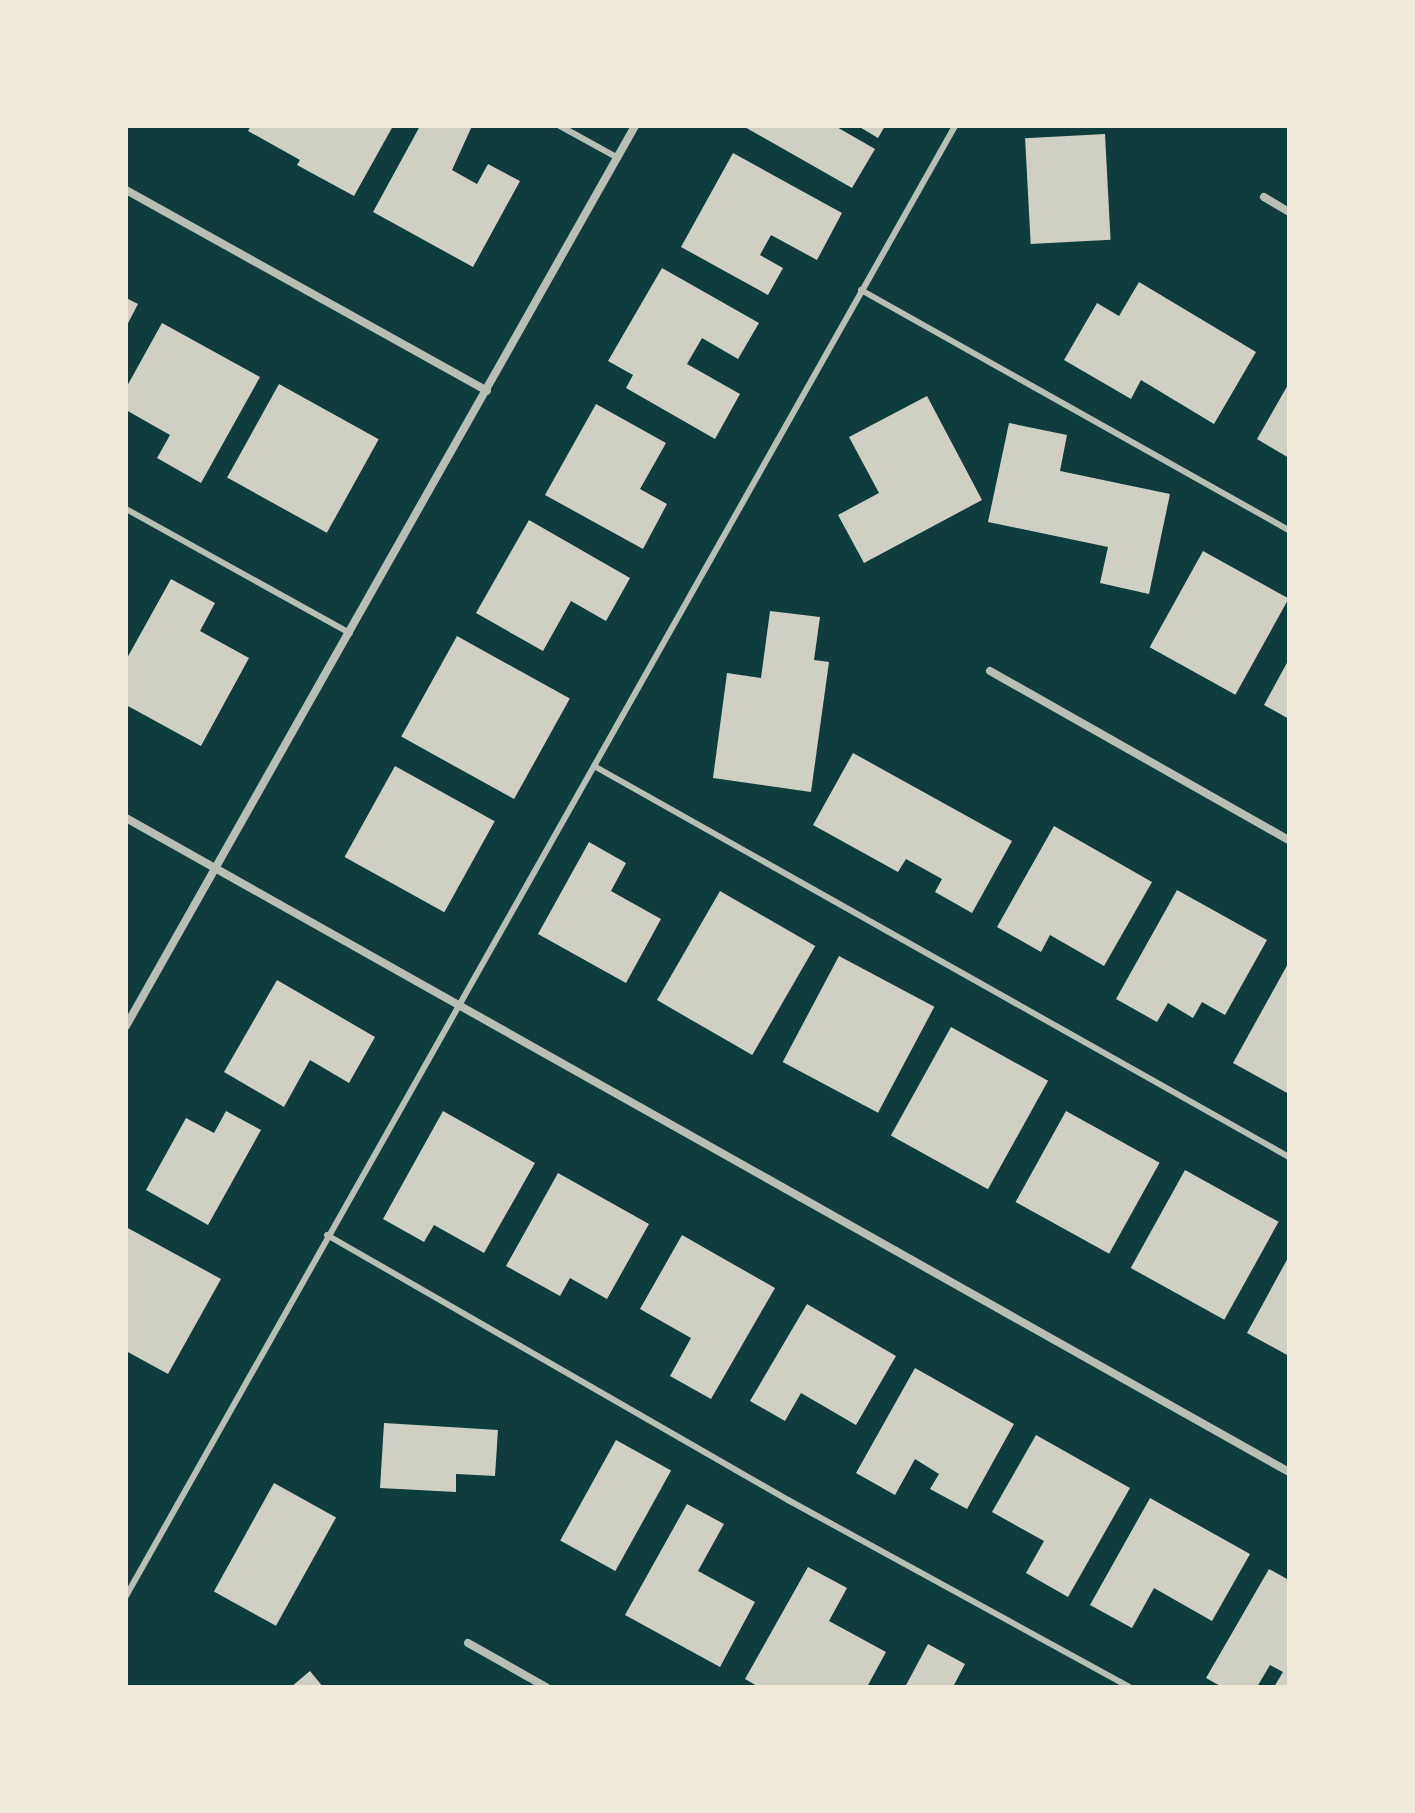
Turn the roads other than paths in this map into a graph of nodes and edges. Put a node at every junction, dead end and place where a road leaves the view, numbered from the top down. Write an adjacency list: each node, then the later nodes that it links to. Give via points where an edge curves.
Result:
1 (560, 126): 4 (lane)
2 (635, 126): 4 (street)
3 (955, 126): 8 (lane)
4 (618, 158): 9 (street)
5 (126, 190): 9 (street)
6 (1264, 197): 7 (street)
7 (1289, 212)
8 (861, 290): 11 (lane); 14 (lane)
9 (487, 391): 12 (street)
10 (126, 509): 12 (lane)
11 (1289, 530)
12 (350, 633): 17 (street)
13 (990, 671): 16 (street)
14 (594, 766): 18 (lane); 20 (lane)
15 (126, 818): 17 (street)
16 (1289, 840)
17 (217, 868): 18 (street); 19 (street)
18 (457, 1003): 21 (lane); 22 (street)
19 (126, 1026)
20 (1289, 1157)
21 (327, 1235): 23 (lane); 26 (lane, via 788,1500)
22 (1289, 1472)
23 (126, 1596)
24 (468, 1643): 25 (street)
25 (546, 1687)
26 (1129, 1687)

